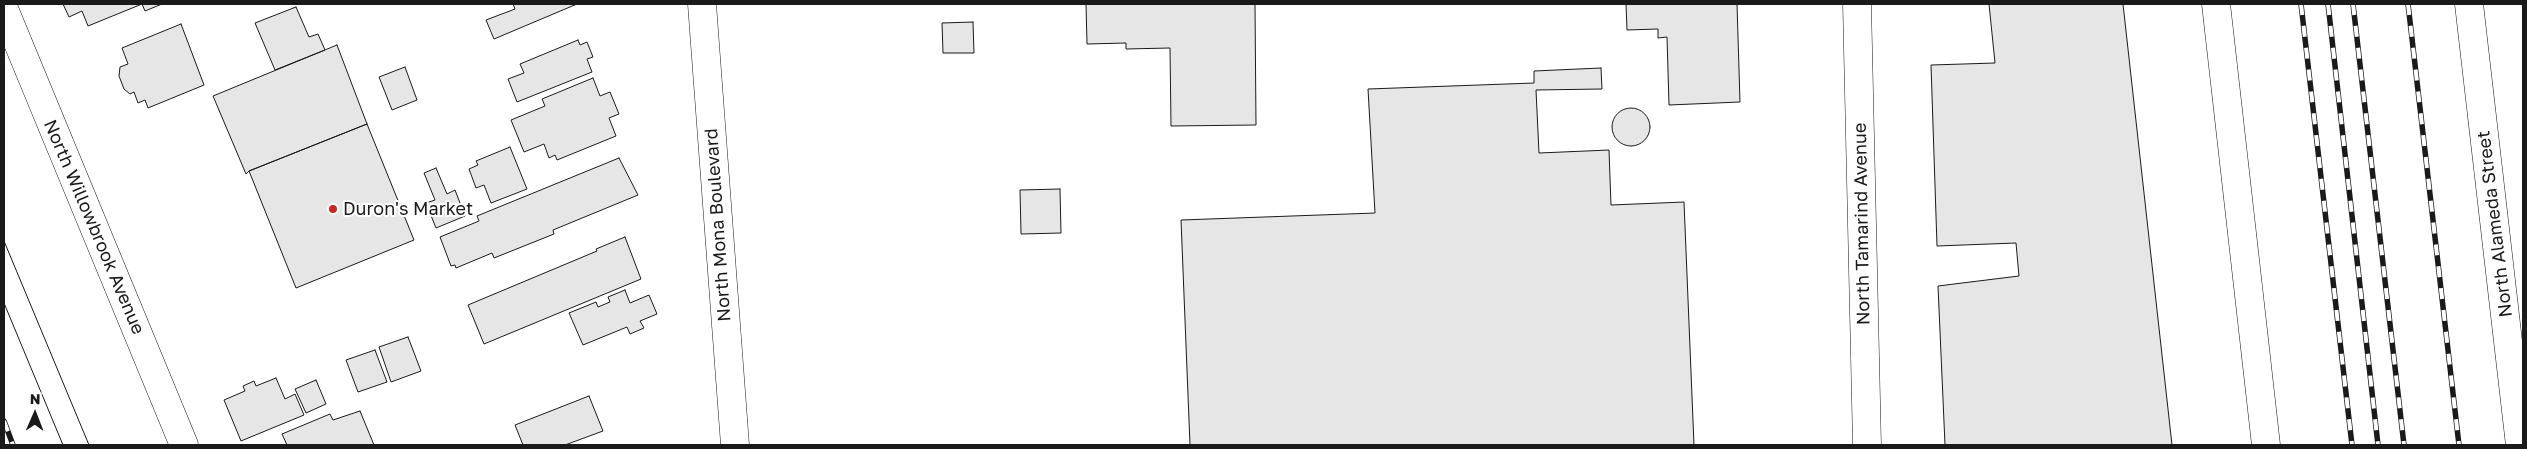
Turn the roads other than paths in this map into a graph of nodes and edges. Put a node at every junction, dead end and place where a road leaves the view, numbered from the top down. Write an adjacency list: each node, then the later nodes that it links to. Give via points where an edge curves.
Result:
1 (689, 4): 7 (street)
2 (702, 4): 7 (street, North Mona Boulevard)
3 (1857, 4): 10 (street, North Tamarind Avenue)
4 (2216, 4): 11 (street)
5 (2470, 4): 12 (street, North Alameda Street)
6 (4, 9): 8 (street, North Willowbrook Avenue)
7 (704, 37): 9 (street, North Mona Boulevard)
8 (184, 445)
9 (735, 445)
10 (1867, 445)
11 (2266, 445)
12 (2520, 445)

